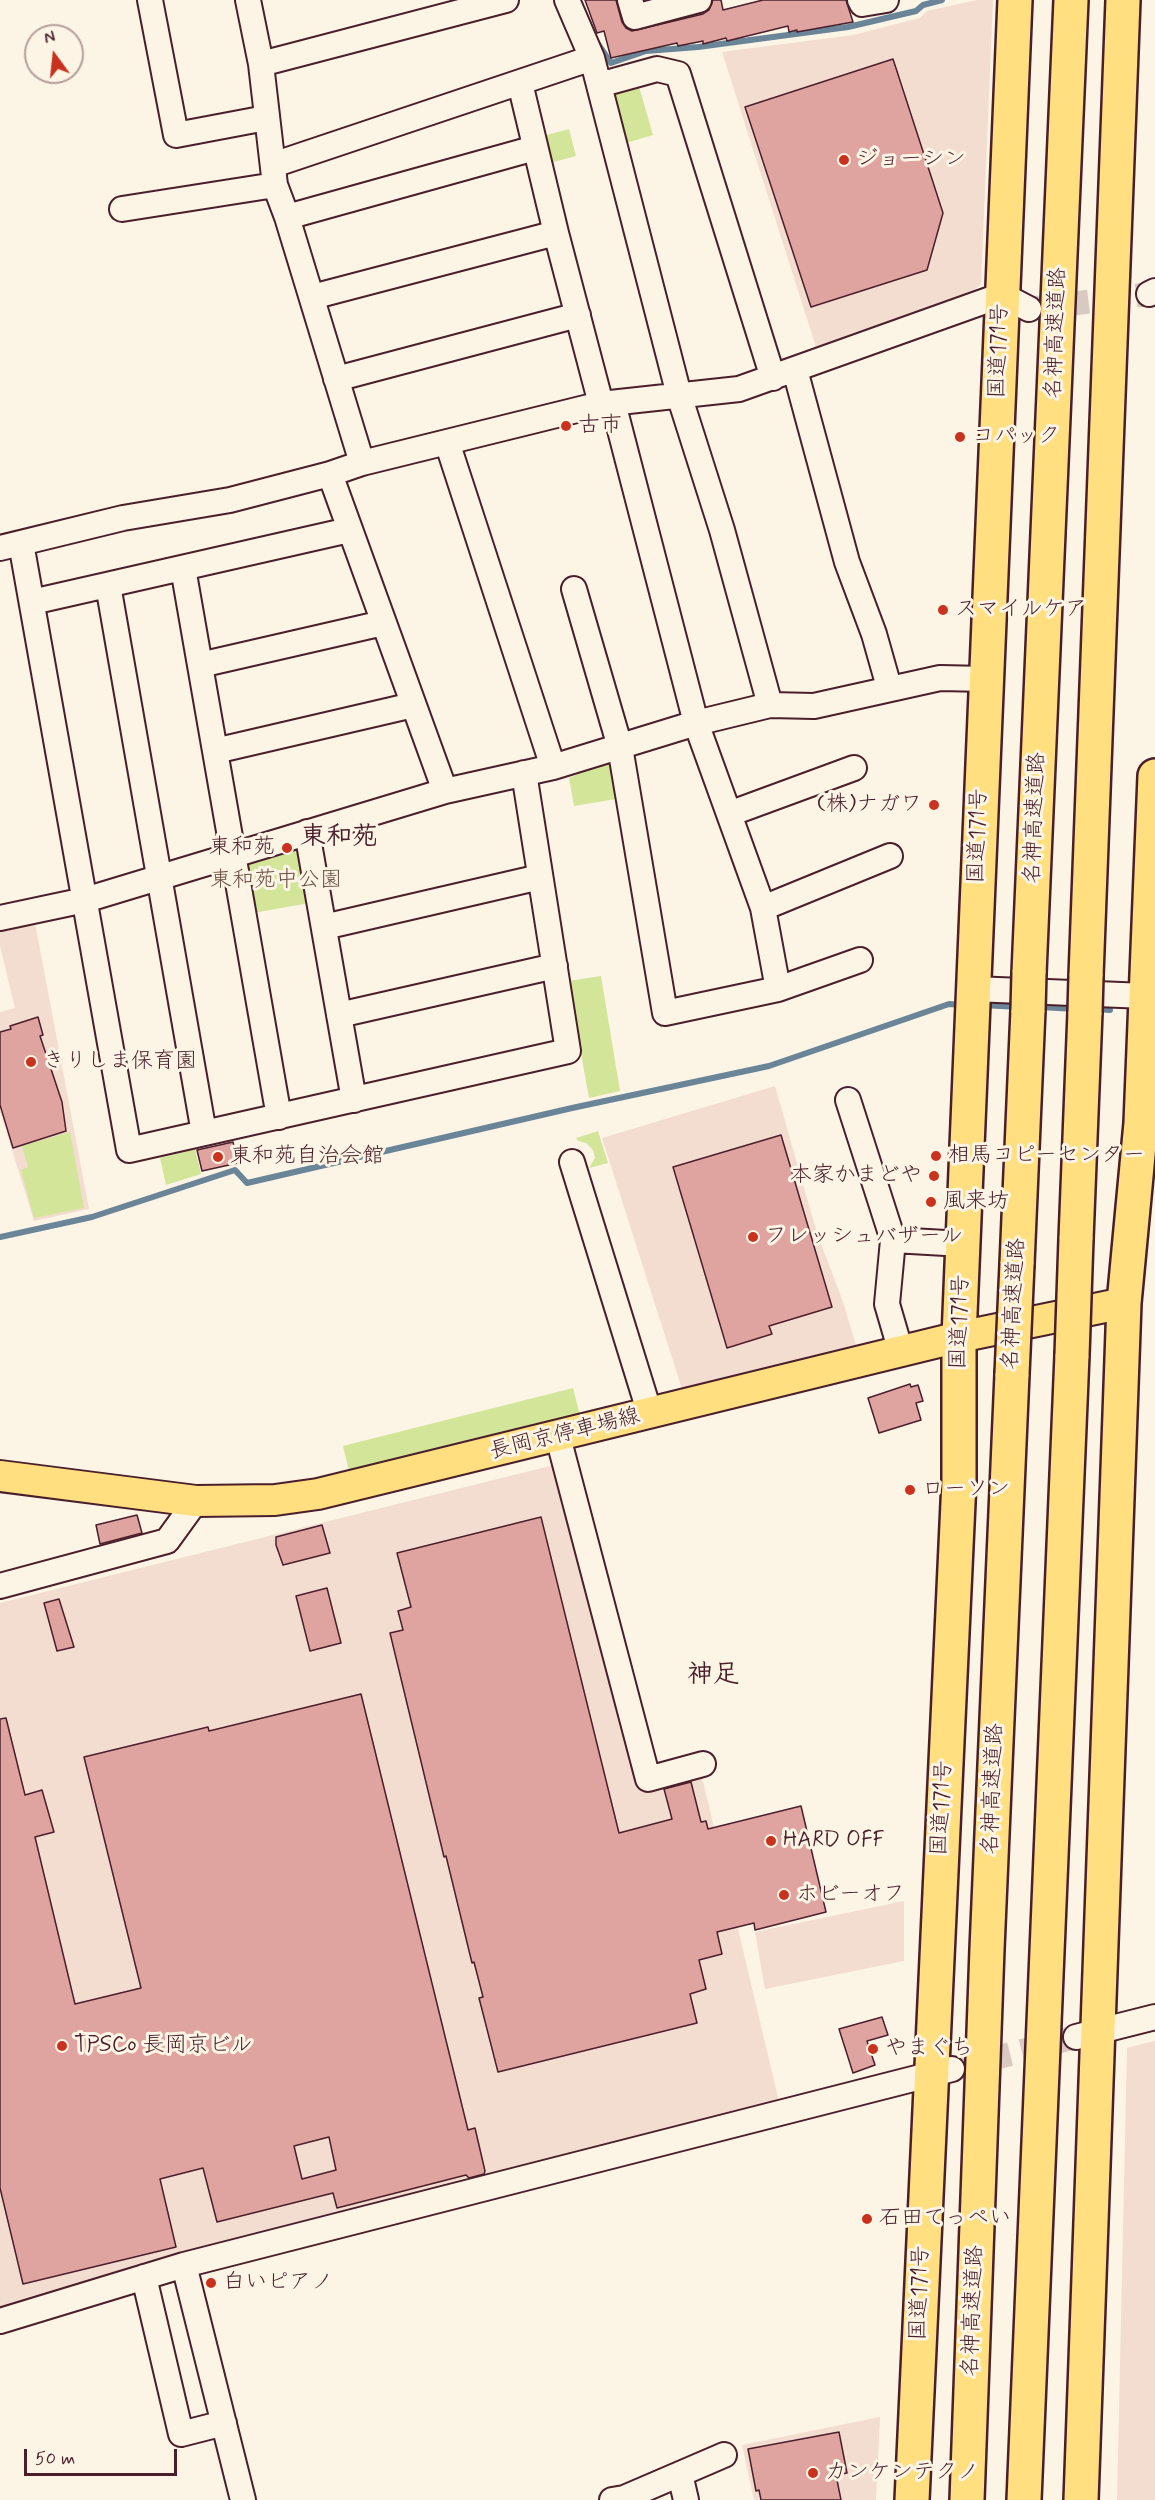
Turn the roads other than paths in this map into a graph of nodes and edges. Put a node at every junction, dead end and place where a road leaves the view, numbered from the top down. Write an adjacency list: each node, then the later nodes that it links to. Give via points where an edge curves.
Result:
1 (150, 0): 16 (street, via 176,135)
2 (248, 0): 13 (street)
3 (506, 0): 13 (street)
4 (567, 0): 12 (street)
5 (630, 0): 6 (street, via 635,17)
6 (699, 0)
7 (860, 0): 8 (street, via 862,4)
8 (886, 0)
9 (1015, 0): 23 (highway, 国道171号)
10 (1071, 0): 98 (highway, 名神高速道路, bridge, via 987,1937)
11 (1123, 0): 99 (highway, bridge)
12 (592, 58): 14 (street); 15 (street)
13 (261, 64): 16 (street)
14 (520, 83): 17 (street); 18 (street)
15 (599, 85): 25 (street, via 657,69 678,74); 27 (street)
16 (266, 118): 18 (street)
17 (535, 148): 20 (street); 21 (street)
18 (274, 175): 19 (street); 20 (street)
19 (122, 209)
20 (287, 217): 22 (street)
21 (556, 233): 22 (street); 24 (street)
22 (312, 297): 26 (street)
23 (1016, 302): 25 (street); 40 (highway, 国道171号)
24 (578, 315): 26 (street); 28 (street)
25 (784, 374): 27 (street, via 739,389); 41 (street)
26 (336, 379): 30 (street)
27 (679, 394): 28 (street); 43 (street, via 722,530)
28 (607, 404): 29 (street); 44 (street)
29 (447, 442): 30 (street); 47 (street)
30 (362, 463): 31 (street)
31 (330, 474): 32 (street); 33 (street, via 230,500 123,518)
32 (349, 530): 34 (street); 38 (street)
33 (10, 545): 37 (street)
34 (183, 568): 35 (street); 39 (street)
35 (108, 585): 37 (street); 56 (street)
36 (574, 589): 45 (street)
37 (32, 602): 58 (street)
38 (383, 623): 39 (street); 42 (street)
39 (200, 665): 46 (street)
40 (986, 680): 41 (street, via 940,678); 67 (highway, 国道171号)
41 (890, 687): 43 (street, via 814,705)
42 (413, 705): 46 (street); 51 (street)
43 (770, 705): 44 (street)
44 (696, 723): 45 (street); 52 (street)
45 (620, 747): 47 (street); 65 (street, via 665,1013)
46 (215, 751): 54 (street)
47 (553, 767): 49 (street)
48 (854, 768): 52 (street)
49 (524, 773): 51 (street); 57 (street)
50 (1155, 776): 62 (highway)
51 (445, 791): 53 (street)
52 (729, 813): 59 (street)
53 (307, 832): 54 (street); 61 (street)
54 (233, 855): 56 (street); 71 (street)
55 (890, 856): 59 (street)
56 (159, 877): 58 (street); 72 (street)
57 (540, 878): 61 (street); 64 (street)
58 (85, 900): 60 (street); 72 (street, via 129,1150)
59 (763, 908): 65 (street)
60 (0, 918)
61 (324, 927): 68 (street)
62 (1152, 946): 66 (highway)
63 (860, 960): 65 (street)
64 (555, 966): 68 (street); 69 (street, via 568,1050)
65 (778, 989)
66 (1146, 996): 67 (street); 76 (highway, via 1141,1123)
67 (973, 1000): 75 (highway, 国道171号)
68 (339, 1015): 69 (street)
69 (354, 1100): 71 (street)
70 (848, 1100): 74 (street)
71 (279, 1117): 72 (street)
72 (204, 1133)
73 (572, 1162): 79 (street)
74 (893, 1240): 75 (street); 78 (street, via 887,1304)
75 (963, 1244): 77 (highway, 国道171号)
76 (1124, 1303): 77 (main road, 長岡京停車場線); 86 (highway, via 1106,1755)
77 (959, 1337): 78 (main road, 長岡京停車場線); 87 (highway, 国道171号, via 959,1482)
78 (900, 1352): 79 (main road, 長岡京停車場線)
79 (650, 1414): 80 (main road, 長岡京停車場線)
80 (558, 1437): 82 (main road, 長岡京停車場線, via 318,1494 275,1500); 84 (street, via 648,1779)
81 (0, 1476): 82 (main road, 長岡京停車場線)
82 (196, 1502): 83 (street, via 167,1541)
83 (0, 1586)
84 (703, 1764)
85 (1155, 2017): 86 (street)
86 (1087, 2034): 100 (highway)
87 (941, 2072): 88 (street); 97 (highway, 国道171号)
88 (184, 2265): 89 (street); 91 (street)
89 (144, 2277): 90 (street); 91 (street, via 181,2434)
90 (0, 2321)
91 (224, 2423): 94 (street)
92 (724, 2455): 93 (street)
93 (680, 2474): 95 (street); 96 (street)
94 (243, 2500)
95 (612, 2500)
96 (686, 2500)
97 (912, 2500)
98 (968, 2500)
99 (1024, 2500)
100 (1081, 2500)

